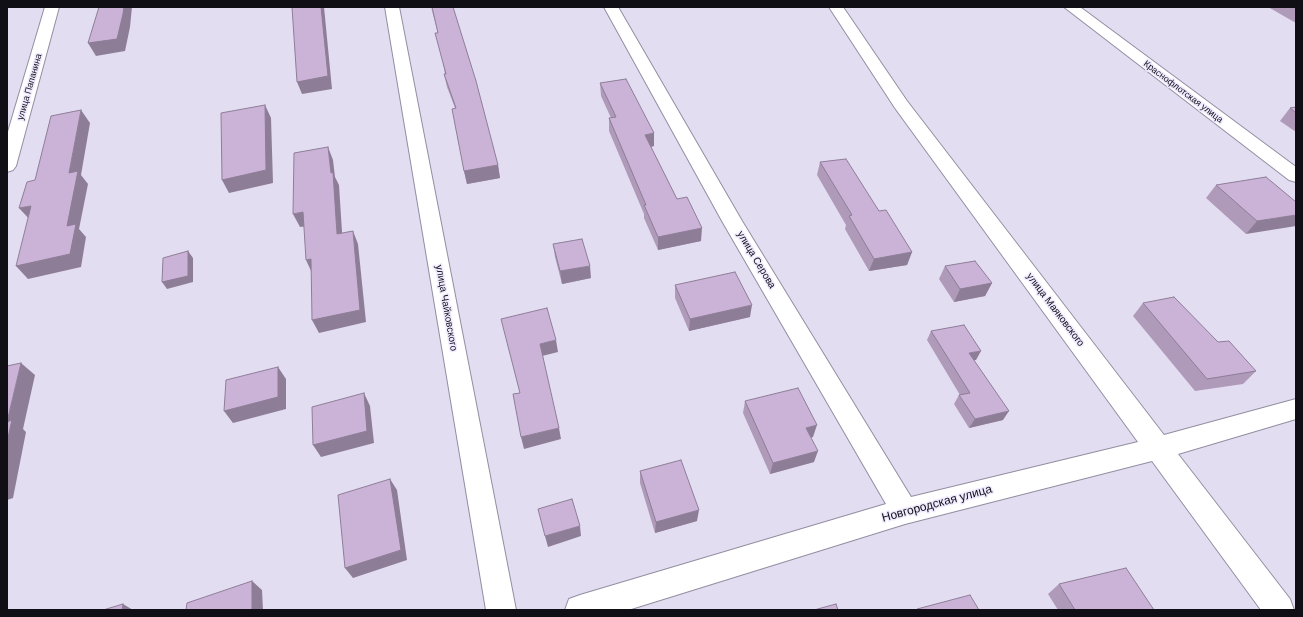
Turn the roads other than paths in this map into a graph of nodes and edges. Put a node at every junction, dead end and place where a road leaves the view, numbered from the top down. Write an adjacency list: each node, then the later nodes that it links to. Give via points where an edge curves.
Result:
1 (52, 7): 6 (street, улица Папанина)
2 (392, 7): 11 (street, улица Чайковского)
3 (611, 7): 10 (street, улица Серова, via 732,220)
4 (836, 7): 9 (street, улица Маяковского, via 901,104)
5 (1071, 7): 7 (street, Краснофлотская улица)
6 (7, 166)
7 (1296, 176)
8 (1296, 409): 9 (street, Новгородская улица)
9 (1158, 448): 10 (street, Новгородская улица); 13 (street, улица Маяковского)
10 (905, 511): 12 (street, Новгородская улица)
11 (501, 610)
12 (580, 610)
13 (1279, 610)

